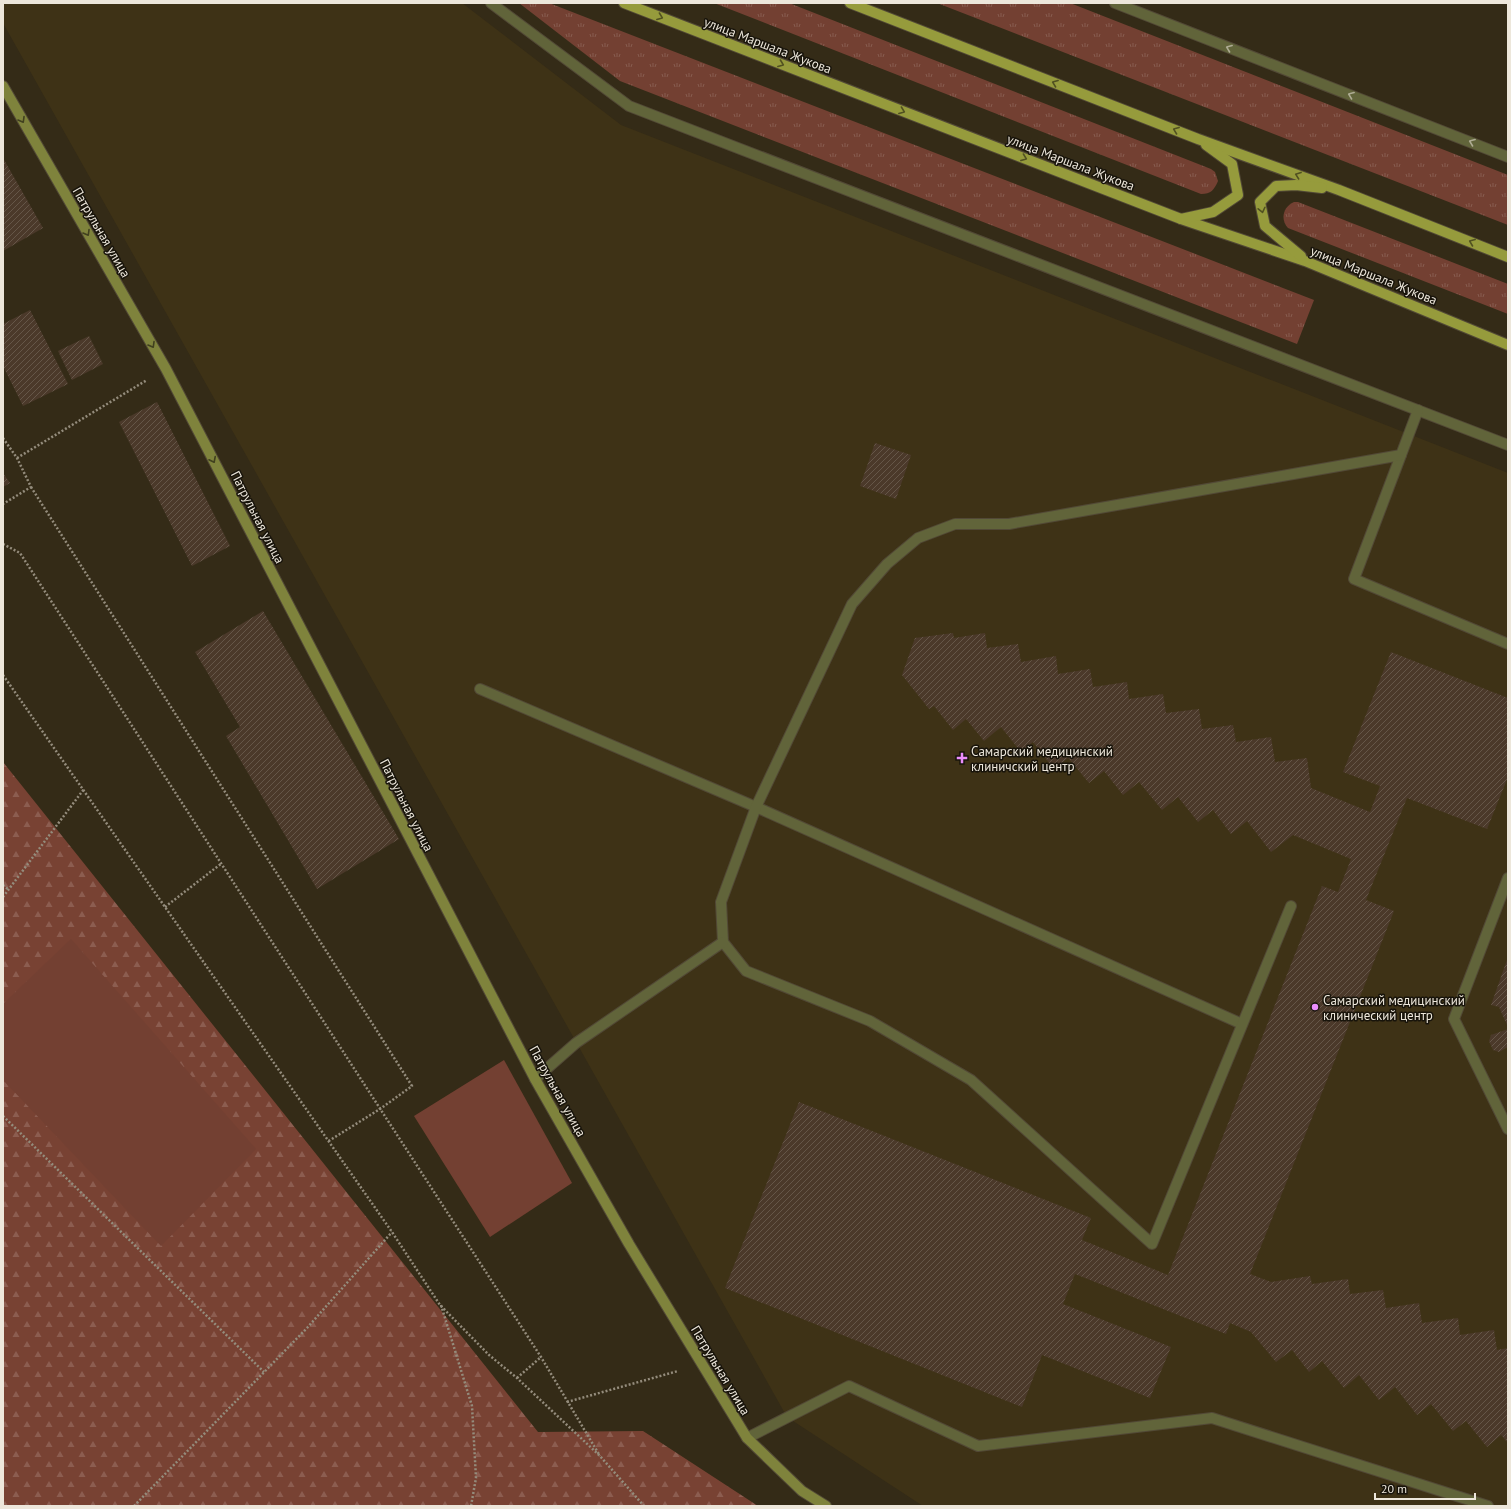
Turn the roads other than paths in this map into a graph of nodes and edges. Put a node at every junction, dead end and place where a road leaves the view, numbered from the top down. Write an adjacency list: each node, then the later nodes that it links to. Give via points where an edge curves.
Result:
1 (491, 3): 13 (lane, via 629,106)
2 (624, 3): 9 (main road, улица Маршала Жукова, one-way to 9)
3 (850, 3): 6 (main road, one-way to 3)
4 (1115, 3): 7 (lane, one-way to 4)
5 (3, 86): 23 (street, Патрульная улица, one-way to 23, via 166,369)
6 (1198, 139): 8 (main road, one-way to 6); 9 (main road, via 1232,164 1238,194 1213,212)
7 (1508, 156)
8 (1339, 190): 10 (main road, one-way to 8); 11 (main road, one-way to 11, via 1296,185 1276,186 1260,202 1265,226)
9 (1181, 218): 11 (main road, улица Маршала Жукова)
10 (1508, 256)
11 (1305, 260): 12 (main road, улица Маршала Жукова)
12 (1508, 345)
13 (1418, 410): 14 (lane); 15 (lane)
14 (1508, 445)
15 (1401, 455): 16 (lane, via 1354,579); 18 (lane, via 1009,524 955,524 918,538 887,564 852,604)
16 (1508, 644)
17 (480, 689): 18 (lane)
18 (756, 807): 21 (lane, via 721,902); 22 (lane)
19 (1508, 878): 24 (lane, via 1454,1019)
20 (1291, 906): 22 (lane)
21 (723, 942): 22 (lane, via 746,971 870,1021 971,1080 1152,1244); 23 (lane, via 576,1043)
22 (1242, 1024)
23 (535, 1079): 25 (street, Патрульная улица, via 625,1237)
24 (1508, 1129)
25 (747, 1438): 26 (street, Патрульная улица, via 802,1491); 27 (lane, via 849,1386 978,1446 1212,1418)
26 (826, 1506)
27 (1488, 1506)

